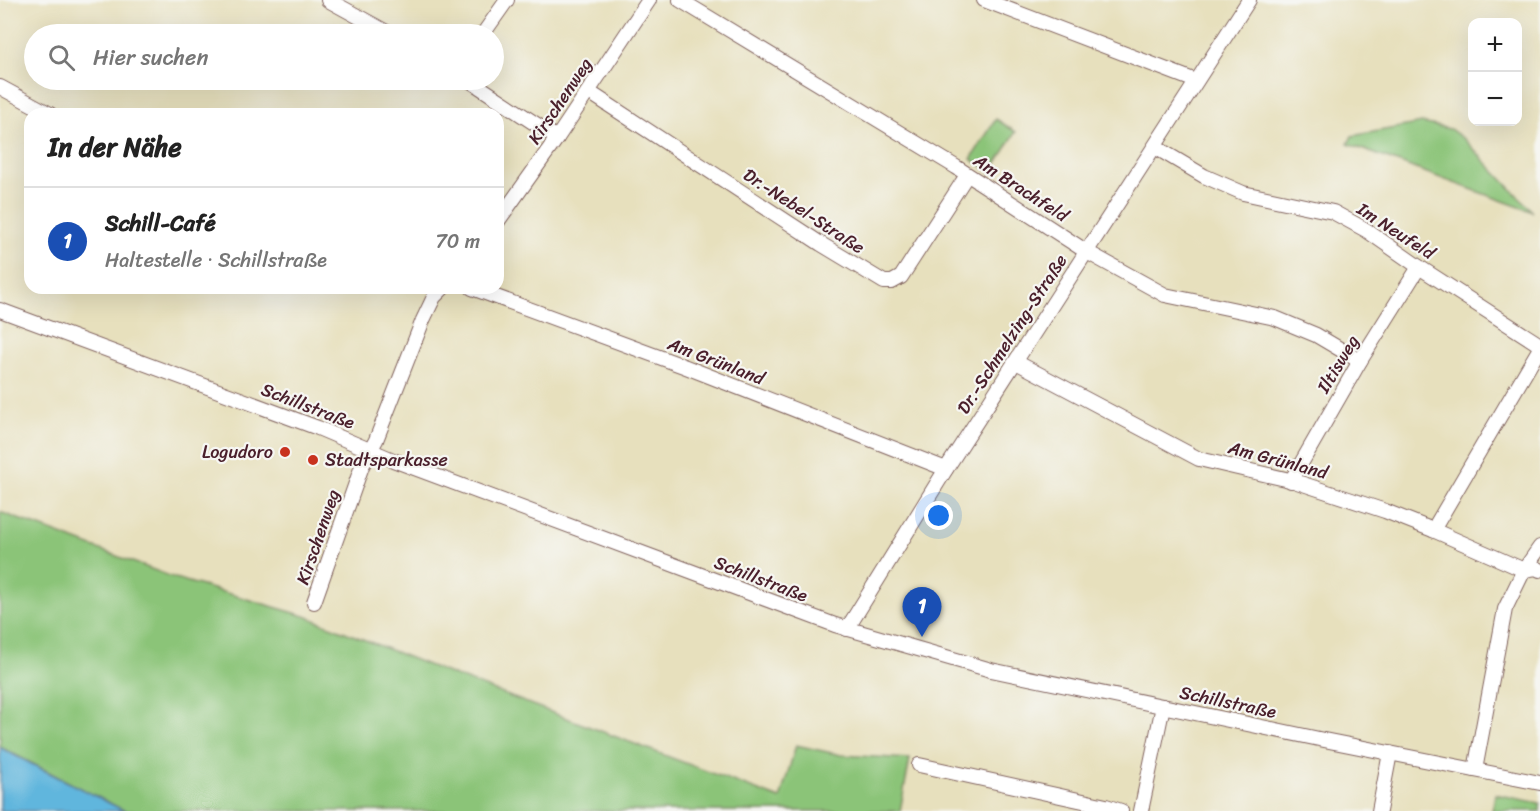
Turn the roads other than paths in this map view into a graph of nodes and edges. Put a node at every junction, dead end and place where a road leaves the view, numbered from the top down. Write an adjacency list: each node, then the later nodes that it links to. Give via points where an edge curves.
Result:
1 (328, 0): 7 (street)
2 (507, 0): 8 (street)
3 (649, 0): 12 (street, Kirschenweg)
4 (680, 0): 16 (street, Am Brachfeld)
5 (984, 0): 9 (street)
6 (1249, 0): 9 (street, Dr.-Schmelzing-Straße)
7 (372, 24)
8 (490, 24)
9 (1196, 81): 15 (street, Dr.-Schmelzing-Straße)
10 (0, 87): 13 (street)
11 (484, 90): 14 (street)
12 (589, 92): 14 (street, Kirschenweg); 16 (street, Dr.-Nebel-Straße, via 884,282 901,277)
13 (39, 108)
14 (557, 138): 17 (street, Kirschenweg)
15 (1155, 147): 18 (street, Dr.-Schmelzing-Straße); 19 (street, Im Neufeld, via 1204,176 1243,193 1333,212)
16 (967, 175): 18 (street, Am Brachfeld)
17 (504, 213)
18 (1087, 252): 24 (street, Am Brachfeld, via 1165,296 1275,318 1316,335); 25 (street, Dr.-Schmelzing-Straße)
19 (1419, 267): 23 (street, Im Neufeld); 24 (street, Iltisweg)
20 (437, 294): 26 (street, Kirschenweg)
21 (488, 294): 27 (street, Am Grünland)
22 (0, 310): 26 (street, Schillstraße)
23 (1540, 347): 29 (street)
24 (1360, 361): 28 (street, Iltisweg)
25 (1016, 362): 27 (street, Dr.-Schmelzing-Straße); 28 (street, Am Grünland, via 1199,459)
26 (370, 451): 33 (street, Kirschenweg); 34 (street, Schillstraße)
27 (946, 469): 34 (street, Dr.-Schmelzing-Straße)
28 (1291, 481): 29 (street, Am Grünland)
29 (1433, 530): 31 (street, Am Grünland)
30 (1540, 547): 31 (street)
31 (1524, 570): 32 (street, Am Grünland); 38 (street, via 1505,609)
32 (1540, 570)
33 (314, 602)
34 (847, 629): 35 (street, Schillstraße, via 991,670)
35 (1163, 706): 36 (street, Schillstraße); 41 (street)
36 (1390, 753): 38 (street, Schillstraße); 42 (street)
37 (919, 765): 40 (street)
38 (1475, 770): 39 (street, Schillstraße)
39 (1540, 783)
40 (1121, 811)
41 (1141, 811)
42 (1379, 811)

